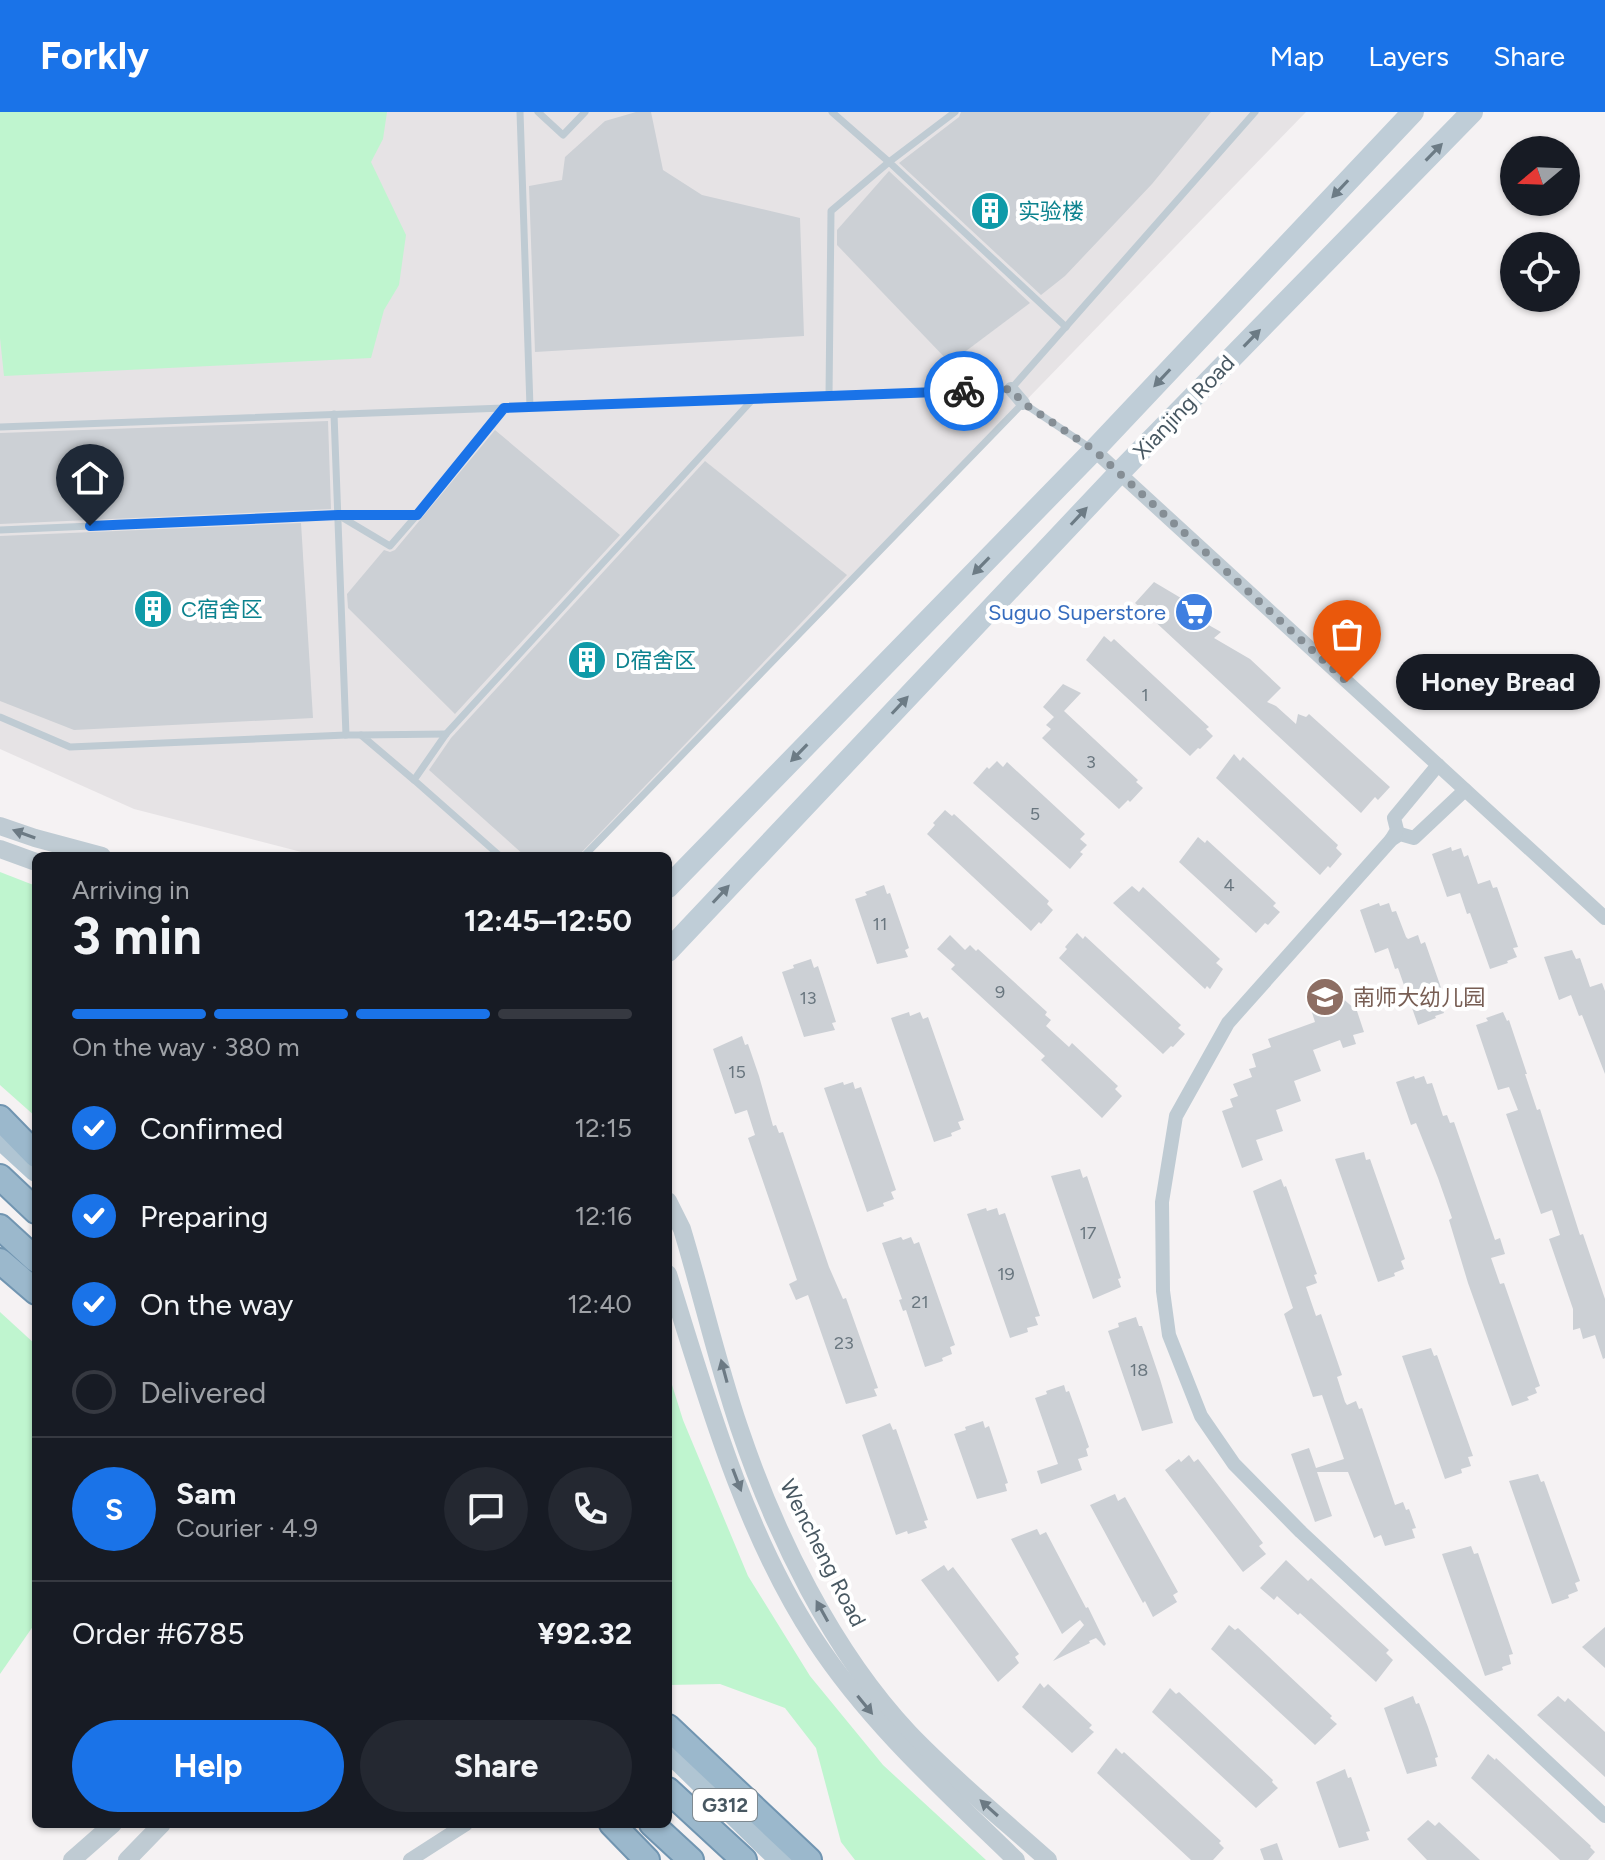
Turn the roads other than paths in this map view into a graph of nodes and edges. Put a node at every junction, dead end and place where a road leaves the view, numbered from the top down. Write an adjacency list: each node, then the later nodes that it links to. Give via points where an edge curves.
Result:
1 (520, 112): 15 (lane)
2 (538, 112): 3 (lane, via 563,135)
3 (585, 112)
4 (832, 112): 9 (lane)
5 (955, 112): 9 (lane)
6 (1255, 112): 10 (lane)
7 (1413, 112): 19 (main road, Xianjing Road, one-way to 19)
8 (1472, 112): 20 (main road, Xianjing Road, one-way to 8)
9 (889, 162): 10 (lane); 12 (lane, via 831,211)
10 (1066, 327): 11 (lane)
11 (1011, 389): 12 (lane); 14 (street)
12 (829, 396): 13 (lane)
13 (754, 398): 15 (lane); 25 (lane)
14 (1023, 403): 19 (lane); 36 (lane)
15 (530, 407): 16 (lane)
16 (504, 408): 17 (lane); 22 (lane)
17 (334, 414): 18 (lane); 21 (lane)
18 (0, 427)
19 (1094, 450): 20 (street); 38 (main road, Xianjing Road, one-way to 38)
20 (1119, 473): 28 (street); 40 (main road, Xianjing Road, one-way to 20)
21 (338, 515): 22 (lane); 22 (lane, via 390,546); 23 (lane); 26 (lane)
22 (417, 515)
23 (0, 530)
24 (0, 717): 26 (lane, via 70,747)
25 (446, 734): 27 (lane); 29 (lane)
26 (346, 735): 27 (lane)
27 (361, 735): 29 (lane)
28 (1438, 765): 30 (street); 32 (street, via 1394,818 1397,830)
29 (414, 780): 35 (lane)
30 (1465, 790): 32 (street, via 1414,838 1400,834); 39 (street)
31 (0, 826): 34 (street, one-way to 31)
32 (1391, 840): 56 (street, via 1228,1023 1176,1116 1162,1202 1169,1335 1201,1416 1234,1464)
33 (0, 849): 37 (street)
34 (87, 852)
35 (495, 852)
36 (588, 852)
37 (32, 861)
38 (672, 883)
39 (1605, 918)
40 (672, 947)
41 (0, 1118): 43 (highway)
42 (0, 1137): 44 (main road)
43 (32, 1151)
44 (32, 1166)
45 (0, 1177): 46 (highway)
46 (32, 1207)
47 (672, 1209): 73 (street, Wencheng Road, one-way to 47, via 909,1732 835,1635 799,1568 744,1439)
48 (0, 1227): 49 (highway)
49 (32, 1256)
50 (0, 1258): 51 (highway)
51 (32, 1287)
52 (672, 1287): 72 (street, Wencheng Road, one-way to 72, via 742,1493 815,1640 896,1744)
53 (672, 1731): 71 (highway)
54 (672, 1753): 70 (main road, G312)
55 (672, 1794): 69 (highway, G312)
56 (1605, 1816)
57 (108, 1828): 63 (street)
58 (158, 1828): 64 (street)
59 (460, 1828): 65 (street)
60 (616, 1828): 66 (highway)
61 (625, 1828): 67 (main road)
62 (656, 1828): 68 (highway, G312)
63 (72, 1860)
64 (127, 1860)
65 (410, 1860)
66 (647, 1860)
67 (660, 1860)
68 (691, 1860)
69 (744, 1860)
70 (782, 1860)
71 (809, 1860)
72 (1016, 1860)
73 (1048, 1860)

